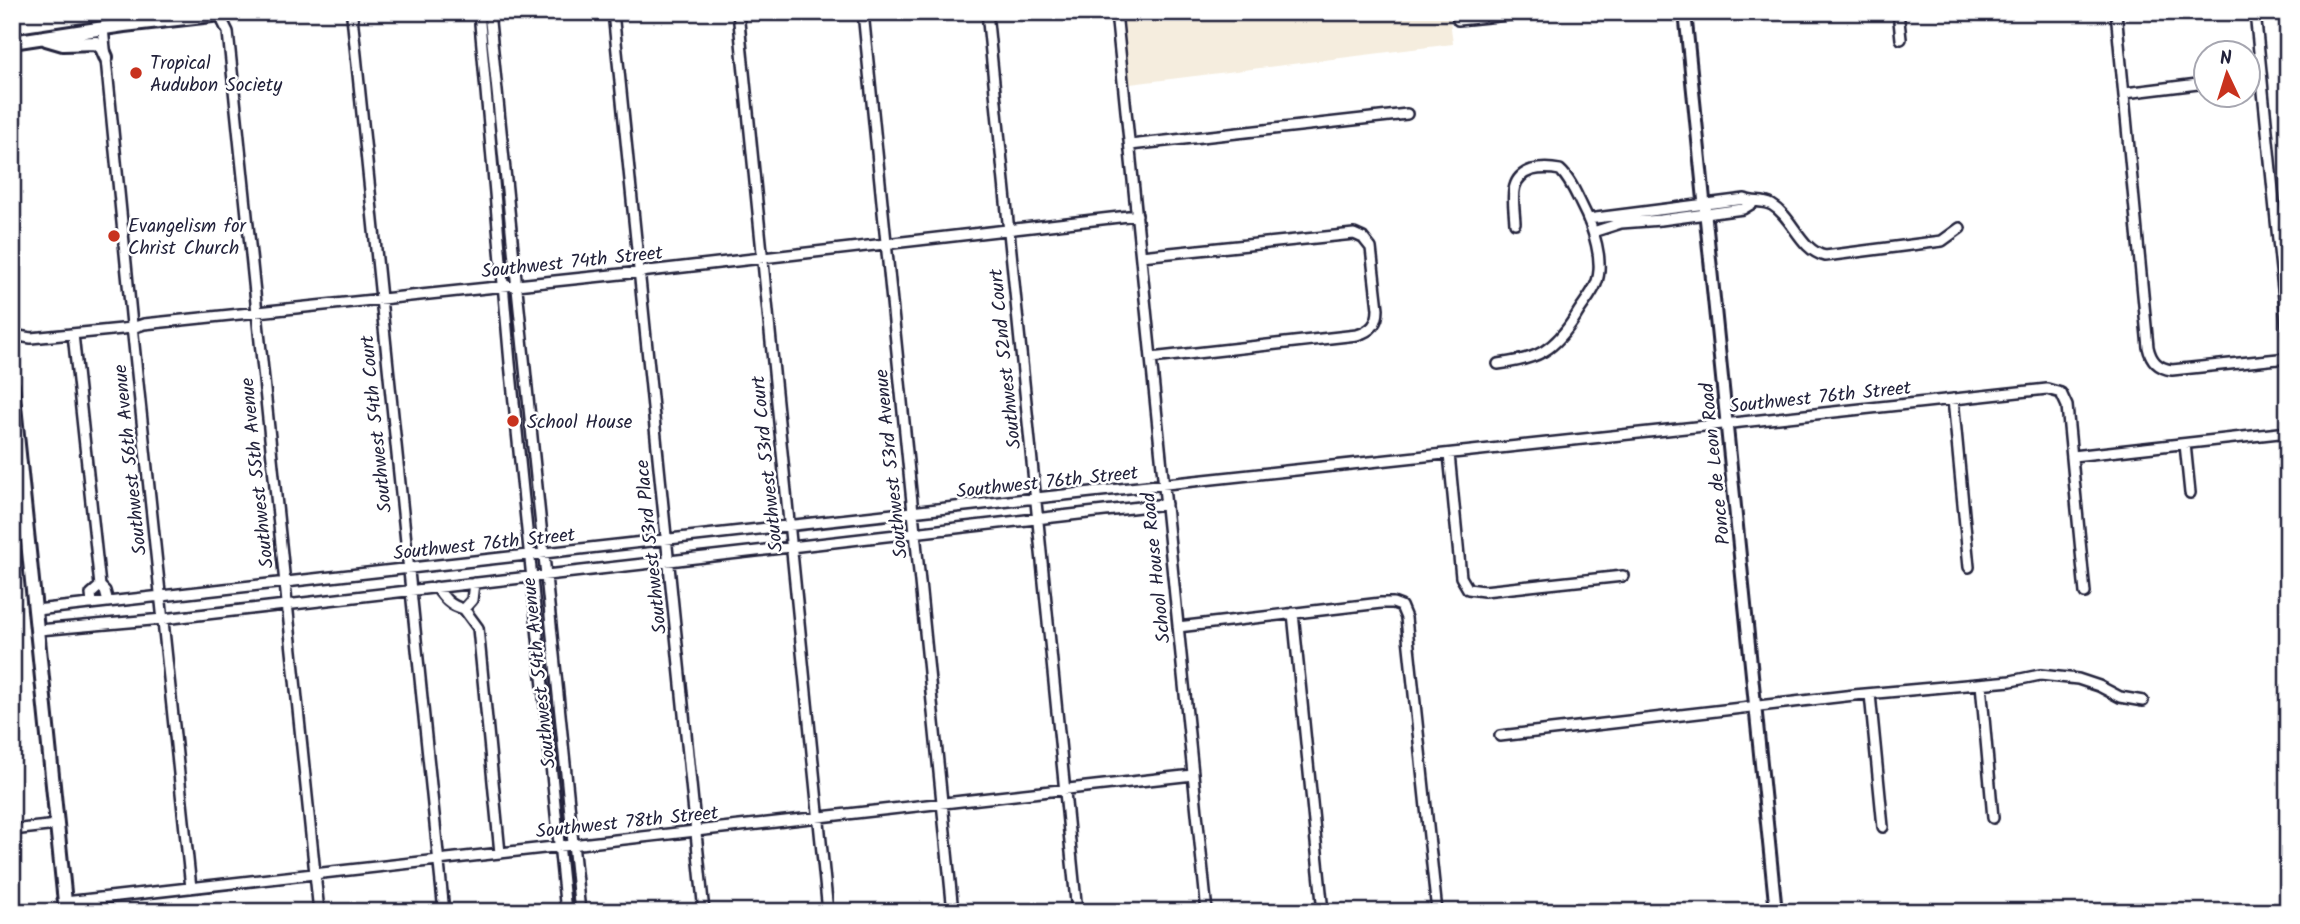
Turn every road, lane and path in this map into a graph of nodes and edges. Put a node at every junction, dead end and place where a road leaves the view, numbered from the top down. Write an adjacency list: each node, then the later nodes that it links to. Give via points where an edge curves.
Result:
1 (239, 12): 15 (main road)
2 (479, 12): 45 (street, Southwest 54th Avenue)
3 (489, 12): 44 (street, Southwest 54th Avenue)
4 (613, 12): 43 (street, Southwest 53rd Place)
5 (738, 12): 42 (street, Southwest 53rd Court)
6 (863, 12): 40 (street, Southwest 53rd Avenue)
7 (987, 12): 37 (street, Southwest 52nd Court)
8 (1116, 12): 27 (street, School House Road)
9 (1538, 12): 16 (street)
10 (1685, 12): 29 (street, Ponce de Leon Road)
11 (1898, 12): 20 (street)
12 (2116, 12): 25 (street)
13 (2255, 12): 19 (street)
14 (351, 13): 47 (street, Southwest 54th Court)
15 (227, 14): 17 (main road); 48 (street, Southwest 55th Avenue, via 233,21 228,30)
16 (1457, 16)
17 (103, 28): 18 (main road); 22 (street, Southwest 56th Avenue)
18 (43, 38): 21 (main road); 22 (main road, via 63,44 96,43)
19 (2257, 38)
20 (1901, 39)
21 (12, 41)
22 (106, 57): 49 (street, Southwest 56th Avenue)
23 (2192, 85): 25 (street)
24 (2262, 85): 46 (street)
25 (2124, 93): 54 (street, via 2148,347 2155,364 2172,370)
26 (1408, 114): 27 (street)
27 (1130, 145): 31 (street, School House Road)
28 (1673, 207): 29 (street); 30 (street); 34 (street)
29 (1704, 209): 34 (street); 38 (street, via 1745,200 1766,203 1775,207 1810,248 1825,256 1942,241); 59 (street, Ponce de Leon Road)
30 (1653, 210): 32 (street); 35 (street)
31 (1137, 215): 37 (street, Southwest 74th Street); 41 (street, School House Road)
32 (1627, 218): 33 (street); 35 (street); 39 (street)
33 (1588, 219): 36 (street, via 1562,172 1536,169 1516,181); 39 (street)
34 (1675, 219): 35 (street)
35 (1654, 221)
36 (1515, 223)
37 (1009, 228): 40 (street, Southwest 74th Street); 66 (street, Southwest 52nd Court)
38 (1960, 228)
39 (1593, 232): 55 (street, via 1599,275 1563,336 1528,359)
40 (886, 243): 42 (street, Southwest 74th Street); 68 (street, Southwest 53rd Avenue)
41 (1141, 256): 53 (street, School House Road); 53 (street, via 1359,235 1371,248 1378,309 1373,327 1350,336)
42 (763, 257): 43 (street, Southwest 74th Street); 70 (street, Southwest 53rd Court)
43 (640, 272): 44 (street, Southwest 74th Street); 72 (street, Southwest 53rd Place)
44 (516, 285): 45 (street, Southwest 74th Street); 74 (street, Southwest 54th Avenue)
45 (503, 286): 47 (street, Southwest 74th Street); 75 (street, Southwest 54th Avenue)
46 (2286, 296): 52 (street)
47 (380, 300): 48 (street, Southwest 74th Street); 78 (street, Southwest 54th Court)
48 (258, 313): 49 (street, Southwest 74th Street); 82 (street, Southwest 55th Avenue)
49 (132, 328): 50 (street, Southwest 74th Street); 88 (street, Southwest 56th Avenue)
50 (74, 334): 51 (street, Southwest 74th Street); 84 (street)
51 (12, 335)
52 (2288, 339)
53 (1151, 358): 64 (street, School House Road)
54 (2288, 358)
55 (1498, 364)
56 (12, 386): 58 (main road)
57 (1953, 399): 59 (street, Southwest 76th Street); 63 (street, Southwest 76th Street, via 2047,389 2061,393); 77 (street)
58 (14, 423): 93 (main road)
59 (1727, 424): 62 (street, Southwest 76th Street); 101 (street, Ponce de Leon Road)
60 (2288, 432): 61 (street)
61 (2185, 444): 63 (street); 65 (street)
62 (1449, 454): 64 (street, Southwest 76th Street); 80 (street, via 1461,577 1468,589)
63 (2073, 456): 87 (street)
64 (1164, 486): 66 (street, Southwest 76th Street); 67 (street, School House Road)
65 (2190, 493)
66 (1036, 498): 68 (street, Southwest 76th Street); 69 (street, Southwest 52nd Court)
67 (1166, 504): 69 (street, Southwest 76th Street); 96 (street, School House Road)
68 (912, 514): 70 (street, Southwest 76th Street); 71 (street, Southwest 53rd Avenue)
69 (1038, 520): 71 (street, Southwest 76th Street); 104 (street, Southwest 52nd Court)
70 (790, 527): 72 (street, Southwest 76th Street); 73 (street, Southwest 53rd Court)
71 (914, 533): 73 (street, Southwest 76th Street); 105 (street, Southwest 53rd Avenue)
72 (666, 541): 74 (street, Southwest 76th Street); 76 (street, Southwest 53rd Place)
73 (791, 547): 76 (street, Southwest 76th Street); 106 (street, Southwest 53rd Court)
74 (544, 554): 75 (street, Southwest 76th Street); 79 (street, Southwest 54th Avenue)
75 (530, 555): 78 (street, Southwest 76th Street); 81 (street, Southwest 54th Avenue)
76 (668, 561): 79 (street, Southwest 76th Street); 111 (street, Southwest 53rd Place)
77 (1969, 567)
78 (408, 569): 82 (street, Southwest 76th Street); 86 (street, Southwest 54th Court)
79 (546, 575): 81 (street, Southwest 76th Street); 112 (street, Southwest 54th Avenue)
80 (1623, 576)
81 (532, 577): 83 (street, Southwest 76th Street); 113 (street, Southwest 54th Avenue)
82 (285, 583): 88 (street, Southwest 76th Street); 91 (street, Southwest 55th Avenue)
83 (474, 583): 85 (street, Southwest 76th Street); 92 (street, via 472,600)
84 (100, 586): 89 (street); 90 (street, via 91,594)
85 (436, 587): 86 (street, Southwest 76th Street); 92 (street, via 456,608)
86 (411, 590): 91 (street, Southwest 76th Street); 115 (street, Southwest 54th Court)
87 (2085, 593)
88 (161, 597): 89 (street, Southwest 76th Street); 95 (street, Southwest 56th Avenue)
89 (107, 602): 90 (street, Southwest 76th Street)
90 (92, 604): 93 (street, Southwest 76th Street)
91 (287, 604): 95 (street, Southwest 76th Street); 116 (street, Southwest 55th Avenue)
92 (464, 609): 114 (street, via 478,628)
93 (36, 610): 97 (main road)
94 (1293, 613): 96 (street); 128 (street); 129 (street, via 1381,603 1401,607 1406,618)
95 (163, 619): 97 (street, Southwest 76th Street); 117 (street, Southwest 56th Avenue)
96 (1178, 627): 103 (street, School House Road)
97 (38, 630): 108 (main road)
98 (1981, 684): 99 (street); 100 (street, via 2058,676); 107 (street)
99 (1870, 694): 101 (street); 109 (street)
100 (2143, 701)
101 (1756, 706): 102 (street); 130 (street, Ponce de Leon Road)
102 (1500, 736)
103 (1193, 775): 104 (street, Southwest 78th Street); 127 (street, School House Road)
104 (1065, 790): 105 (street, Southwest 78th Street); 126 (street, Southwest 52nd Court)
105 (942, 804): 106 (street, Southwest 78th Street); 125 (street, Southwest 53rd Avenue)
106 (818, 818): 111 (street, Southwest 78th Street); 124 (street, Southwest 53rd Court)
107 (1993, 818)
108 (57, 825): 110 (street); 118 (main road)
109 (1882, 827)
110 (12, 830)
111 (696, 831): 112 (street, Southwest 78th Street); 123 (street, Southwest 53rd Place)
112 (573, 845): 113 (street, Southwest 78th Street); 122 (street, Southwest 54th Avenue)
113 (560, 846): 114 (street, Southwest 78th Street); 121 (street, Southwest 54th Avenue)
114 (500, 853): 115 (street, Southwest 78th Street)
115 (439, 860): 116 (street, Southwest 78th Street); 120 (street, Southwest 54th Court)
116 (315, 874): 117 (street, Southwest 78th Street); 119 (street, Southwest 55th Avenue)
117 (191, 888): 118 (street, Southwest 78th Street)
118 (66, 907)
119 (319, 912)
120 (444, 912)
121 (566, 912)
122 (580, 912)
123 (704, 912)
124 (828, 912)
125 (953, 912)
126 (1077, 912)
127 (1207, 912)
128 (1323, 912)
129 (1437, 912)
130 (1776, 912)

